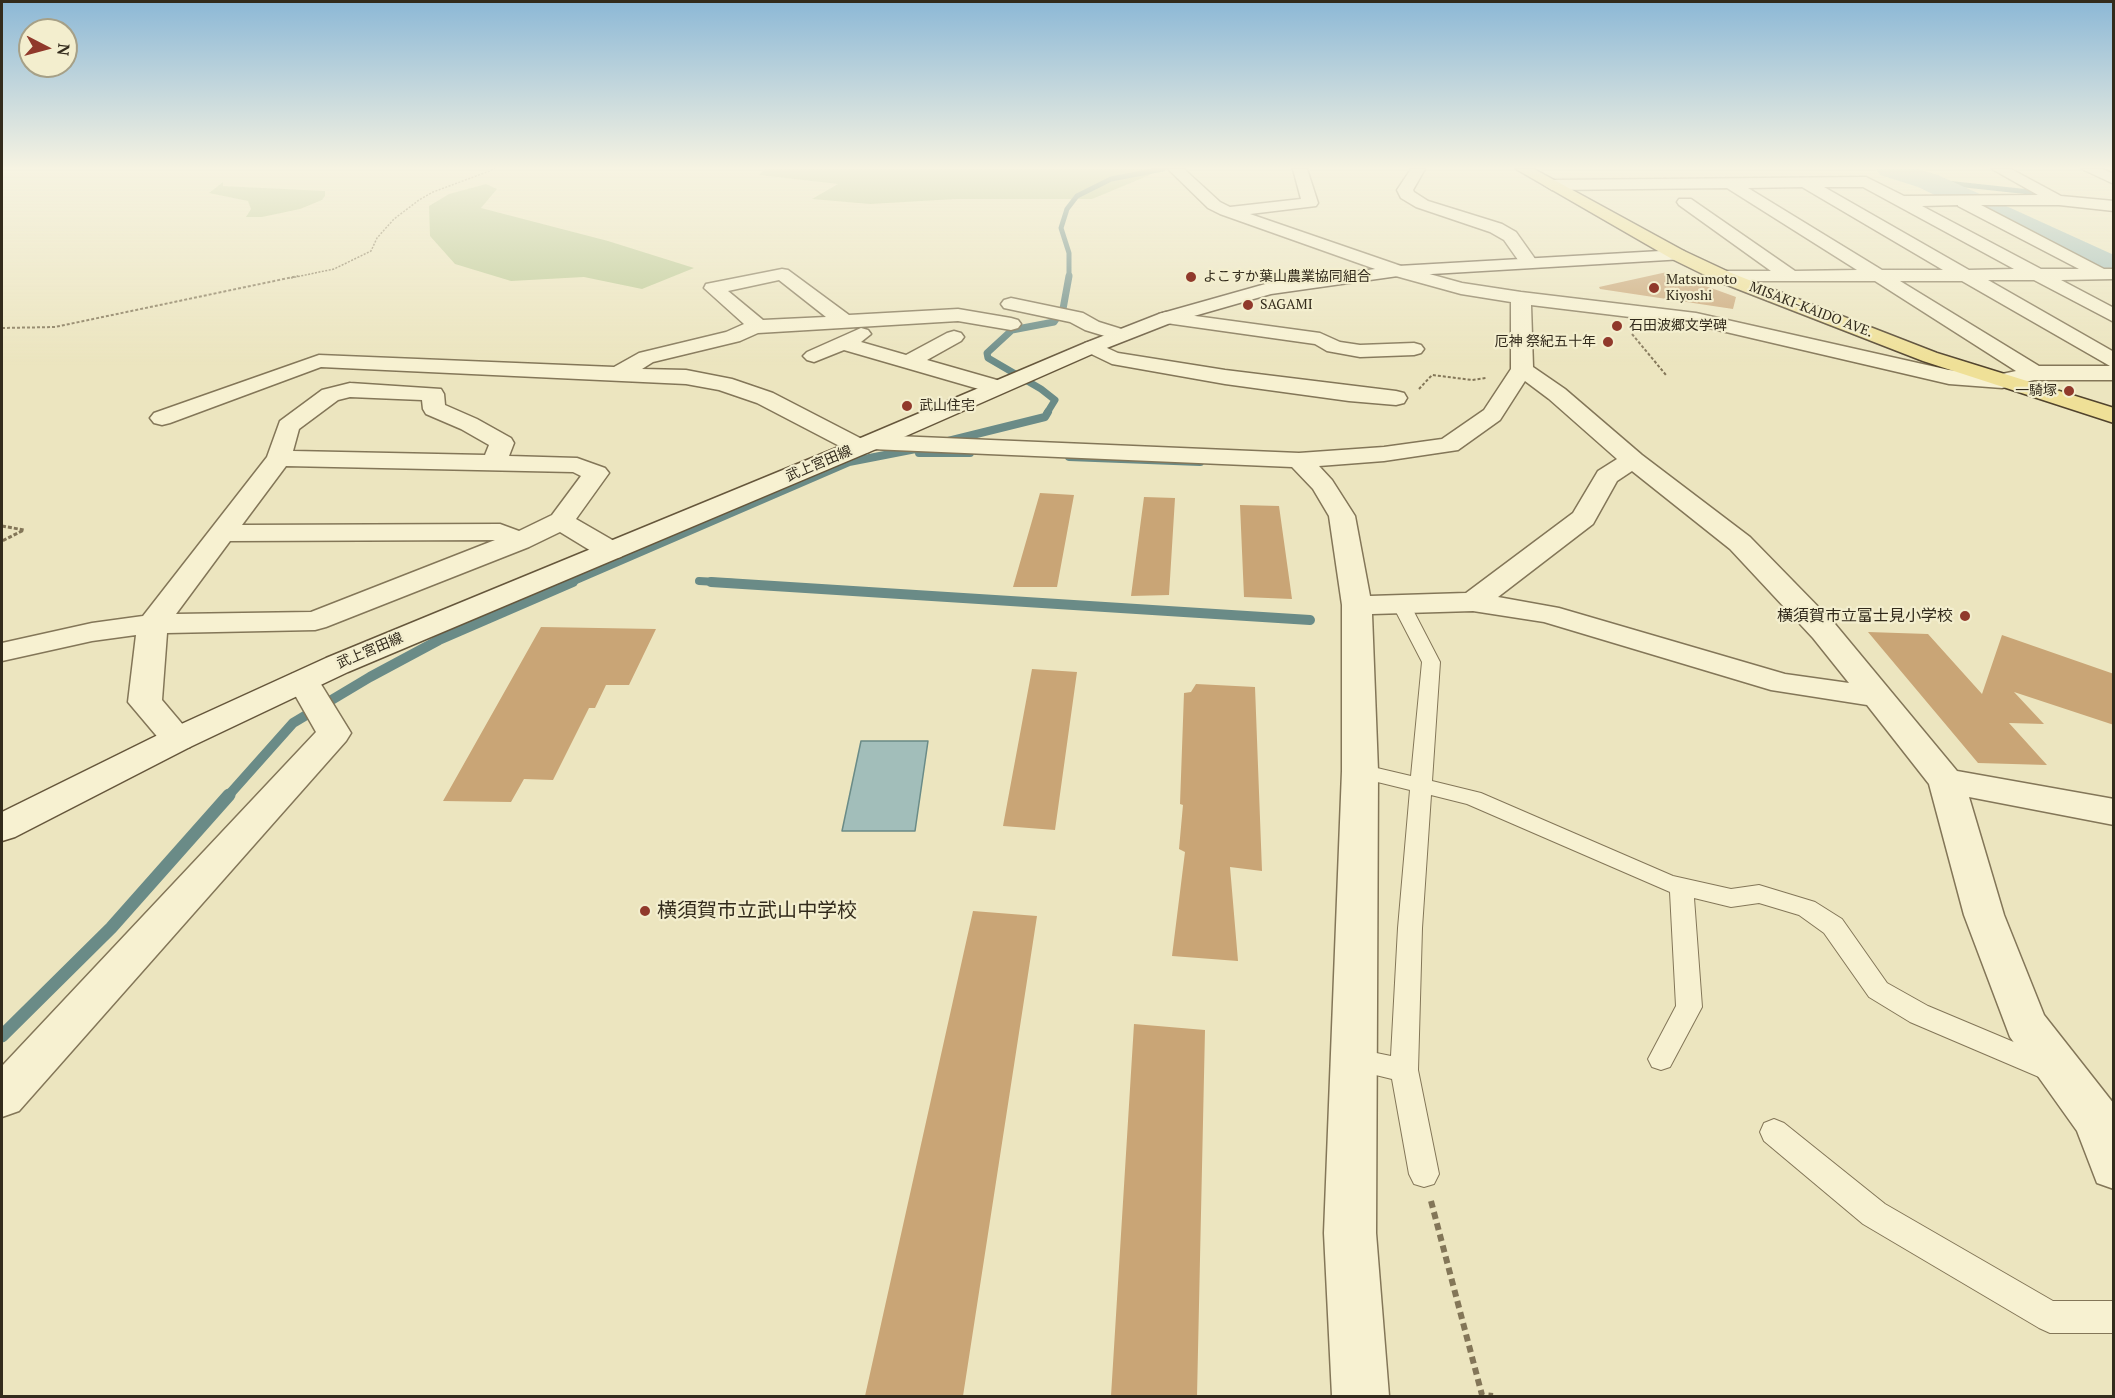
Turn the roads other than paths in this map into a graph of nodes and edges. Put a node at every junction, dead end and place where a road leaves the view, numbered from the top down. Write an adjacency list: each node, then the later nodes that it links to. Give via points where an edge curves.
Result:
1 (1293, 234): 13 (street)
2 (1507, 234): 12 (street)
3 (1640, 234): 11 (main road, MISAKI-KAIDO AVE.)
4 (1727, 234): 18 (street)
5 (1813, 234): 15 (street)
6 (1894, 234): 16 (street)
7 (1962, 234): 14 (street)
8 (2026, 234): 19 (street)
9 (2060, 234): 10 (street)
10 (2072, 240)
11 (1677, 255): 12 (street, 武上宮田線); 17 (main road, MISAKI-KAIDO AVE.)
12 (1529, 263): 13 (street, 武上宮田線)
13 (1398, 271): 20 (street, via 1461,288); 22 (street, 武上宮田線, via 1269,289)
14 (2035, 274): 16 (street); 19 (street); 21 (street)
15 (1878, 275): 16 (street); 18 (street); 35 (street)
16 (1964, 275): 32 (street)
17 (1724, 276): 18 (street); 39 (main road, MISAKI-KAIDO AVE.)
18 (1790, 276)
19 (2110, 276)
20 (1521, 298): 34 (street); 39 (street, via 1672,315 1948,377)
21 (2114, 316)
22 (1166, 318): 26 (street, 武上宮田線); 30 (street, via 1320,339 1334,347)
23 (759, 327): 25 (street); 25 (street, via 713,288 782,274); 37 (street, via 734,338 646,357)
24 (871, 330): 25 (street)
25 (844, 333): 26 (street, via 958,315 1053,314 1076,317); 31 (street); 33 (street)
26 (1121, 334): 28 (street, 武上宮田線)
27 (954, 337): 33 (street)
28 (1092, 346): 38 (street, 武上宮田線); 40 (street, via 1112,358)
29 (1414, 349): 30 (street)
30 (1360, 351): 40 (street)
31 (814, 356)
32 (2114, 361)
33 (908, 362): 38 (street)
34 (1520, 370): 46 (street, via 1492,415 1449,444 1384,454); 47 (street, via 1557,394)
35 (2034, 373): 36 (street); 39 (street)
36 (2114, 373)
37 (618, 374): 43 (street, via 319,361); 44 (street, via 686,377 724,384 765,398)
38 (1013, 380): 44 (street, 武上宮田線)
39 (2002, 381): 42 (main road, MISAKI-KAIDO AVE.)
40 (1349, 394): 41 (street)
41 (1396, 398)
42 (2114, 416)
43 (162, 418)
44 (866, 445): 46 (street); 52 (street, 武上宮田線)
45 (279, 458): 48 (street); 48 (street, via 288,426 330,394 350,390 433,394 434,409 502,443); 50 (street)
46 (1299, 460): 54 (street, via 1323,485 1342,516)
47 (1633, 460): 53 (street, via 1608,476 1584,518); 59 (street, via 1740,543 1824,632)
48 (495, 461): 49 (street, via 576,465 596,473)
49 (561, 520): 51 (street); 52 (street)
50 (222, 533): 51 (street, via 500,532); 56 (street)
51 (519, 542): 56 (street, via 315,621)
52 (611, 551): 58 (street, 武上宮田線)
53 (1473, 602): 55 (street); 59 (street, via 1548,614 1782,682)
54 (1357, 605): 55 (street); 61 (street)
55 (1402, 606): 63 (lane, via 1431,662)
56 (153, 624): 57 (street, via 92,632); 60 (street, via 145,702)
57 (2, 652)
58 (303, 681): 60 (street, 武上宮田線); 71 (street, via 334,733)
59 (1878, 697): 62 (street)
60 (178, 740): 65 (street, 武上宮田線)
61 (1360, 771): 63 (lane); 67 (street)
62 (1946, 781): 64 (street); 70 (street, via 1984,915 2026,1024)
63 (1421, 785): 66 (lane, via 1473,798); 69 (lane)
64 (2114, 812)
65 (2, 828)
66 (1681, 886): 68 (lane, via 1689,1008); 70 (lane, via 1731,898 1759,894 1807,909 1833,926 1878,990 1919,1014)
67 (1352, 1059): 69 (lane); 77 (street, via 1350,1233)
68 (1661, 1059)
69 (1404, 1070): 75 (lane)
70 (2064, 1076): 72 (street)
71 (2, 1097)
72 (2106, 1124): 74 (street)
73 (1774, 1132): 76 (lane, via 1874,1214 2050,1317)
74 (2114, 1167)
75 (1424, 1174)
76 (2114, 1317)
77 (1360, 1396)

